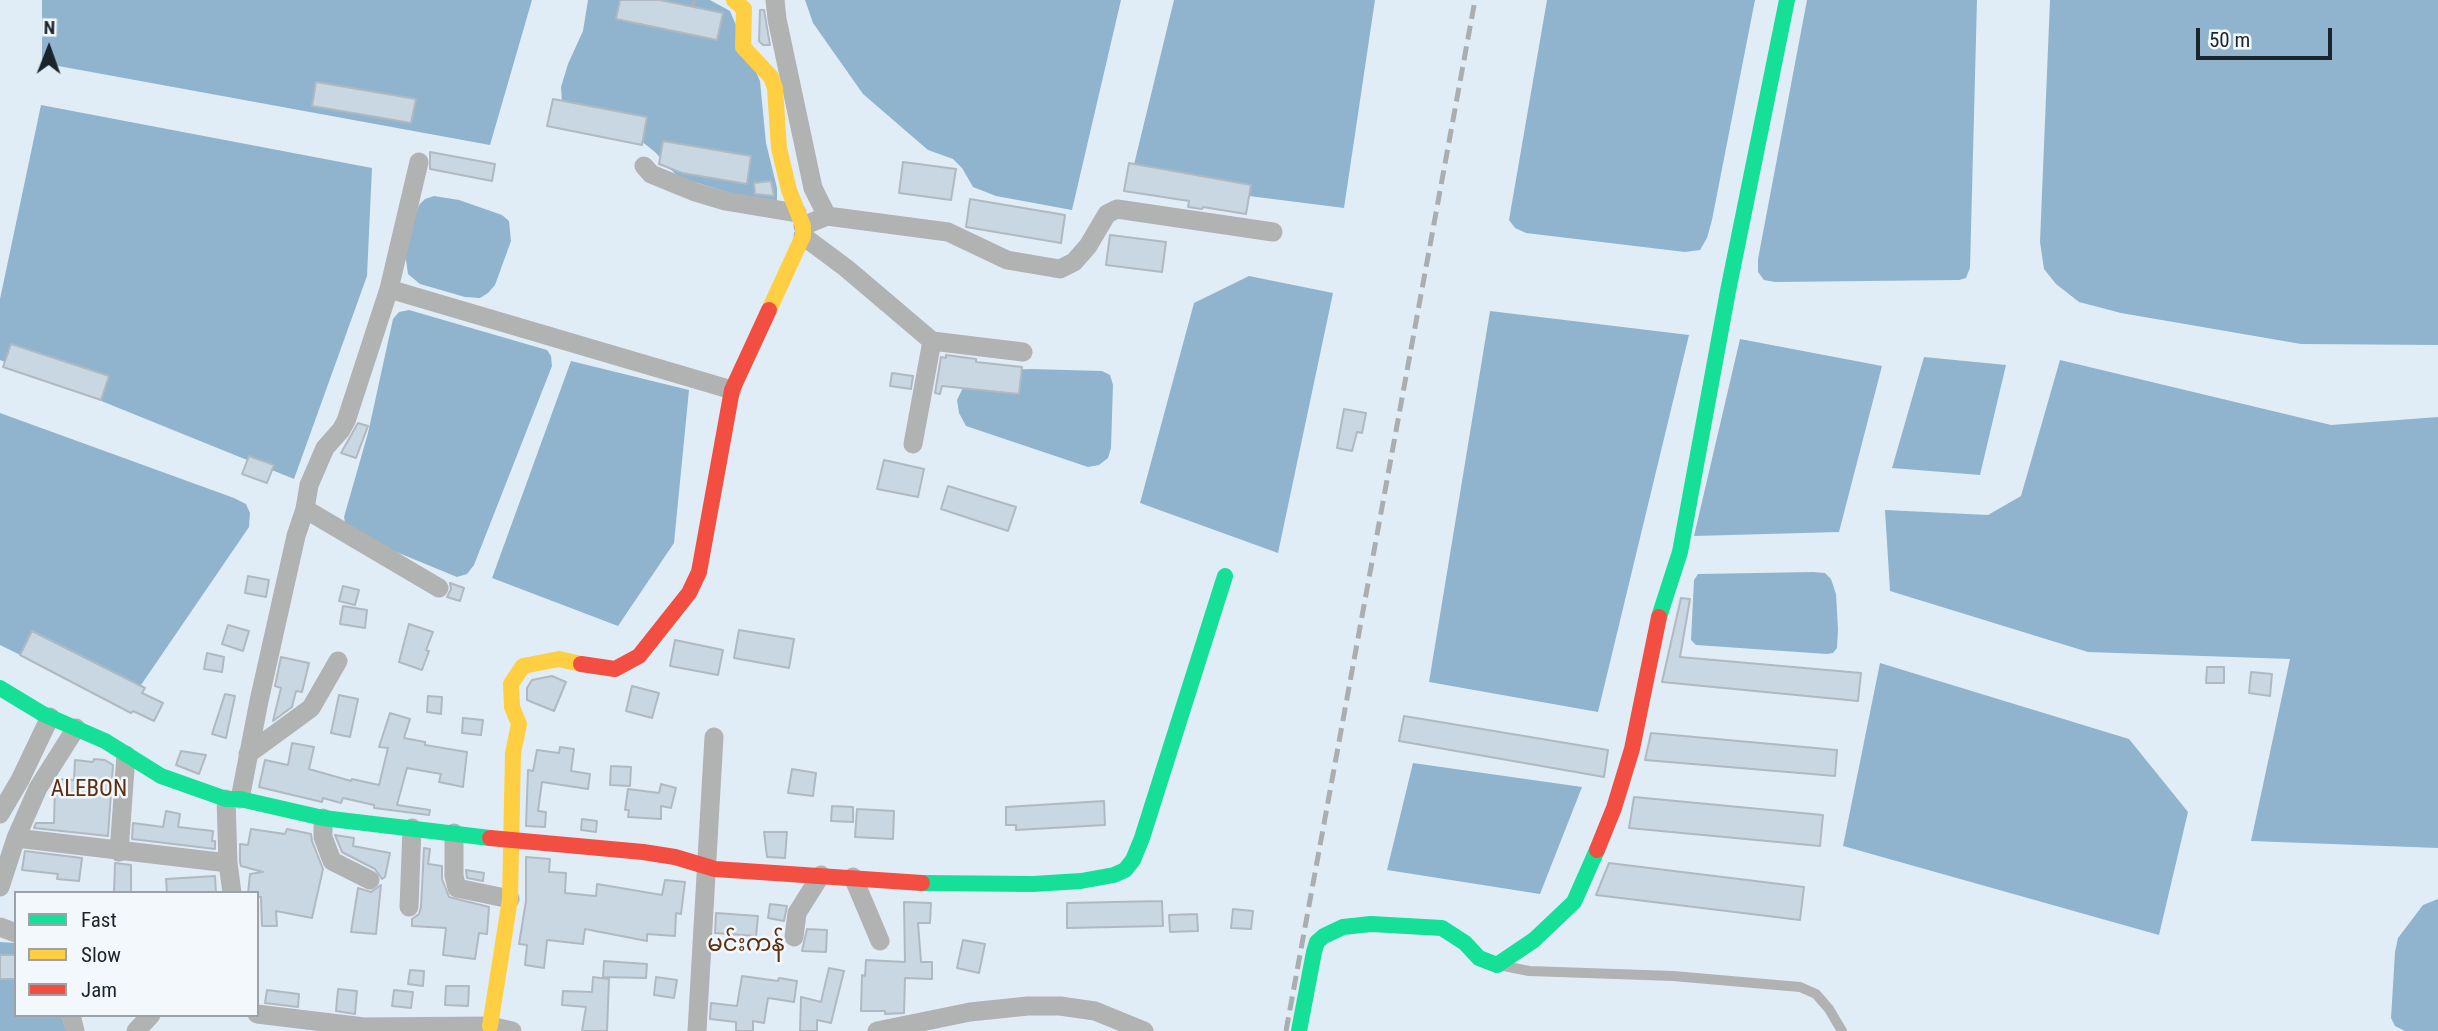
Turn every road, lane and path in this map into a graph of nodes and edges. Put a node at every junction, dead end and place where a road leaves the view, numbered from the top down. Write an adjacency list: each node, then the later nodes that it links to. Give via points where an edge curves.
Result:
1 (734, 0): 7 (street, via 744,9 743,47 775,88 779,148)
2 (775, 0): 6 (street, via 813,188)
3 (1787, 0): 43 (street, via 1680,551 1662,605 1632,749 1578,896 1534,940)
4 (419, 162): 9 (street)
5 (644, 166): 7 (street, via 695,192)
6 (827, 216): 7 (street); 8 (street, via 948,232 1007,260 1060,269 1074,262 1107,214 1117,209)
7 (801, 225): 10 (street); 12 (street)
8 (1273, 232)
9 (388, 289): 12 (street); 14 (street, via 346,421 325,447 309,485)
10 (932, 341): 11 (street); 13 (street)
11 (1023, 352)
12 (732, 390): 30 (street, via 699,572 689,593 639,656 615,669 559,659 523,666 512,684 512,707 519,724 513,753)
13 (913, 444)
14 (305, 509): 16 (street); 22 (street)
15 (1225, 576): 35 (street, via 1142,838 1125,870 1082,881 1033,884 942,884)
16 (439, 588)
17 (338, 661): 22 (street, via 311,708)
18 (0, 688): 19 (street)
19 (50, 717): 20 (street); 25 (street)
20 (76, 728): 23 (street); 29 (street, via 38,788)
21 (714, 737): 33 (street)
22 (248, 754): 24 (street)
23 (126, 755): 24 (street, via 187,787); 31 (street)
24 (233, 799): 26 (street); 32 (street)
25 (0, 814)
26 (323, 818): 27 (street); 36 (street, via 323,837 332,861)
27 (412, 828): 28 (street); 40 (street)
28 (454, 833): 30 (street); 39 (street, via 454,885)
29 (16, 838): 31 (street); 37 (street)
30 (511, 840): 33 (street, via 643,852); 39 (street)
31 (119, 852): 32 (street)
32 (228, 863): 38 (street)
33 (708, 867): 34 (street); 49 (street)
34 (821, 875): 35 (street); 41 (street, via 797,913)
35 (853, 877): 42 (street)
36 (370, 880)
37 (0, 887)
38 (232, 891)
39 (510, 899): 46 (street)
40 (409, 906)
41 (794, 937)
42 (880, 941)
43 (1497, 965): 52 (street, via 1479,958 1442,928 1371,924 1343,928 1317,942); 53 (lane, via 1529,971 1800,987 1816,994)
44 (259, 1016): 46 (street, via 364,1027)
45 (149, 1017): 47 (street)
46 (490, 1026): 48 (street)
47 (136, 1031)
48 (513, 1031)
49 (696, 1031)
50 (877, 1031): 51 (street, via 970,1012 1028,1006 1095,1011)
51 (1144, 1031)
52 (1299, 1031)
53 (1842, 1031)

